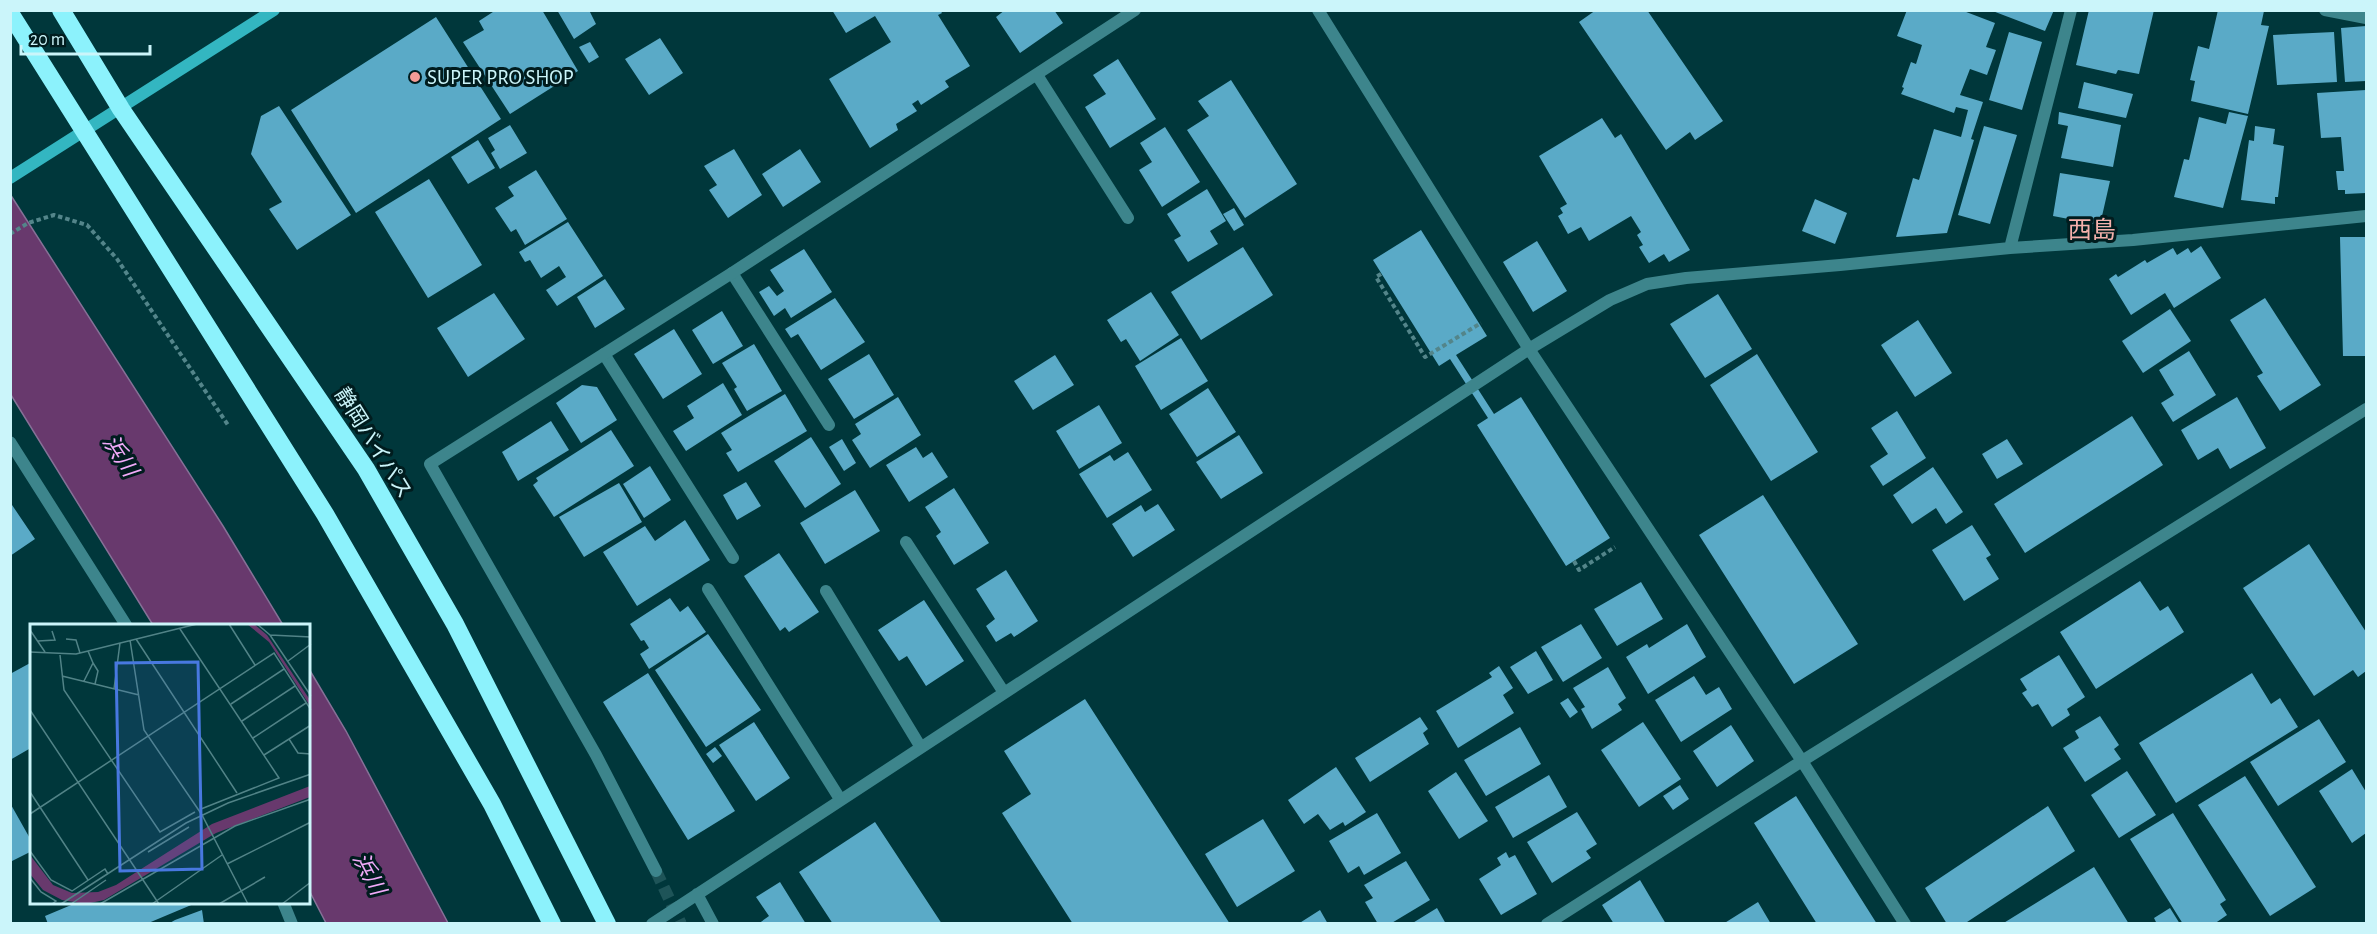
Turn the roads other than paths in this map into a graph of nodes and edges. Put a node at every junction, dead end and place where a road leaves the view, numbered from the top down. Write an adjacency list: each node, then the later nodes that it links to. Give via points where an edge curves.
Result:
1 (61, 10): 10 (highway, 静岡バイパス)
2 (274, 10): 10 (street)
3 (1135, 10): 9 (street)
4 (1318, 10): 17 (street)
5 (2071, 10): 15 (street)
6 (2325, 10): 8 (street)
7 (10, 13): 11 (highway)
8 (2367, 18)
9 (1037, 75): 14 (street); 16 (street)
10 (121, 109): 11 (street); 36 (highway, 静岡バイパス, via 366,469 455,624)
11 (85, 131): 12 (street); 35 (highway, via 325,514 492,804)
12 (10, 178)
13 (2367, 216): 15 (street, via 2133,240)
14 (1128, 218)
15 (2010, 248): 17 (street, via 1647,284 1610,300)
16 (732, 273): 18 (street); 20 (street)
17 (1529, 349): 27 (street); 29 (street)
18 (604, 354): 23 (street); 31 (street, via 430,464 596,754)
19 (2367, 409): 29 (street)
20 (829, 425)
21 (10, 442): 26 (street)
22 (906, 542): 27 (street)
23 (733, 558)
24 (708, 589): 30 (street)
25 (826, 591): 28 (street)
26 (125, 624)
27 (1003, 691): 28 (street)
28 (920, 746): 30 (street)
29 (1802, 761): 39 (street); 40 (street)
30 (840, 799): 32 (street)
31 (656, 871)
32 (697, 894): 37 (street); 38 (street)
33 (283, 904): 34 (street)
34 (292, 924)
35 (552, 924)
36 (607, 924)
37 (652, 924)
38 (712, 924)
39 (1546, 924)
40 (1905, 924)

